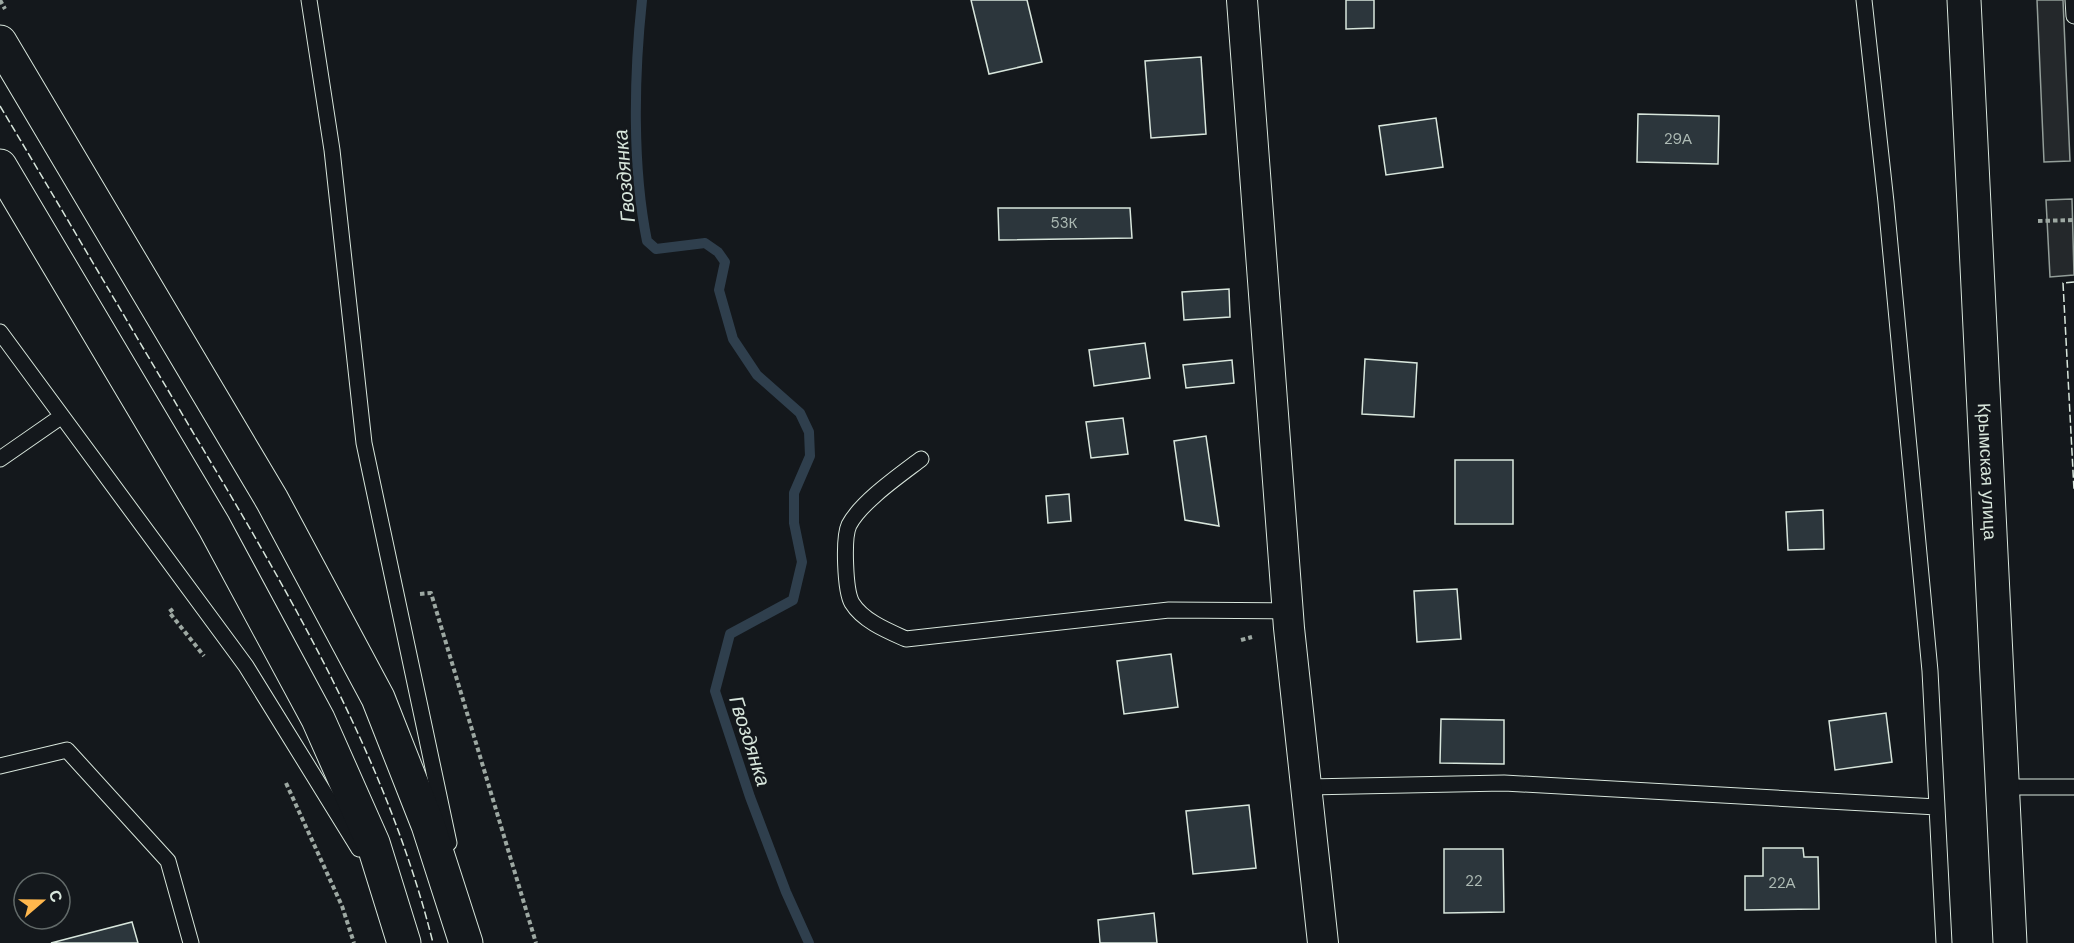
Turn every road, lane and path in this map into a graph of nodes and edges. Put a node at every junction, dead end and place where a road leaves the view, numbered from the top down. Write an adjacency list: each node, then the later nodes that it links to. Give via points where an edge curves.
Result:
1 (309, 0): 24 (lane, via 332,150 364,443)
2 (1242, 0): 15 (street)
3 (1864, 0): 20 (lane, via 1929,659)
4 (1964, 0): 18 (street, Крымская улица)
5 (2073, 0): 6 (lane)
6 (2074, 16)
7 (0, 42): 24 (street, via 272,500 378,698 428,825)
8 (0, 166): 21 (street, via 214,526 318,719 373,843)
9 (2074, 219): 10 (path)
10 (2038, 221)
11 (0, 332): 12 (lane)
12 (62, 416): 13 (lane); 21 (lane, via 246,666 351,834)
13 (0, 459)
14 (921, 459): 15 (lane, via 878,492 849,525 845,560 852,603 878,626 906,639 1169,610)
15 (1288, 610): 17 (street)
16 (0, 766): 22 (lane, via 67,750 168,861)
17 (1308, 787): 20 (lane, via 1504,783); 25 (street)
18 (2005, 787): 19 (lane); 27 (street, Крымская улица)
19 (2074, 787)
20 (1937, 807): 26 (lane)
21 (394, 912): 23 (street)
22 (191, 943)
23 (404, 943)
24 (468, 943)
25 (1323, 943)
26 (1944, 943)
27 (2010, 943)

